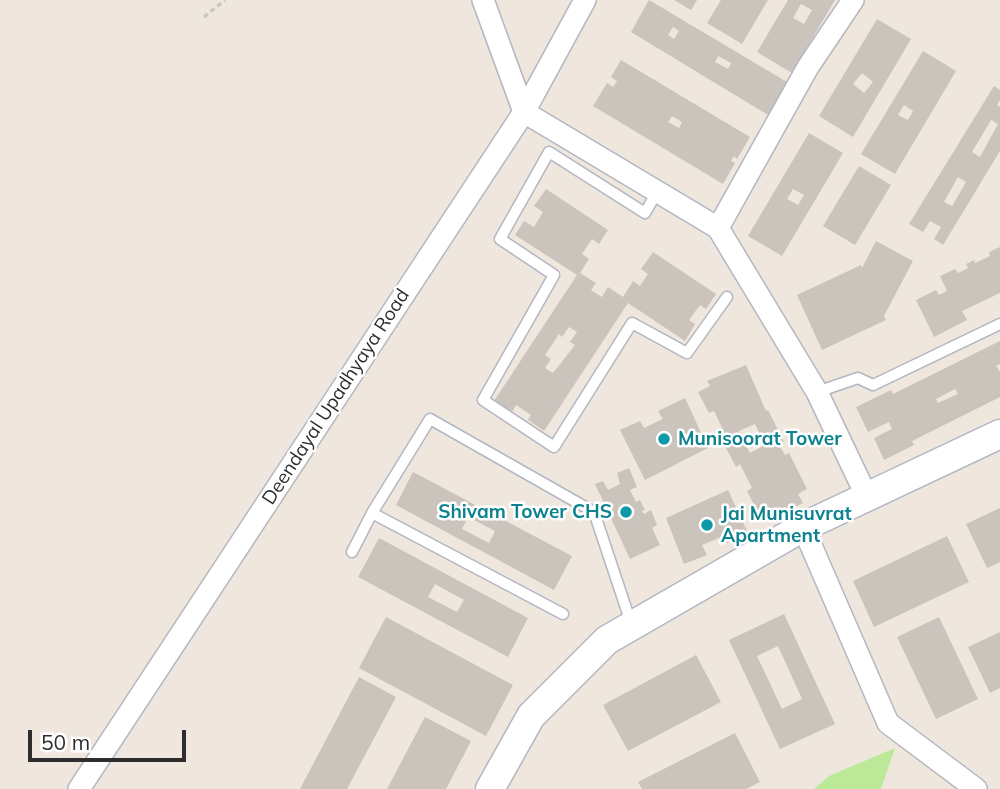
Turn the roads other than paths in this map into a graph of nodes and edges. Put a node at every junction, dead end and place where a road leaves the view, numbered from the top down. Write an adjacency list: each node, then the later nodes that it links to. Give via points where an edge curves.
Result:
1 (483, 0): 4 (street)
2 (585, 0): 4 (street, Deendayal Upadhyaya Road)
3 (853, 0): 6 (street, via 808,67)
4 (524, 112): 5 (street); 17 (street, Deendayal Upadhyaya Road)
5 (657, 192): 6 (street); 7 (lane, via 645,213 549,152 500,239 554,275 483,400 554,447 632,323 687,353)
6 (718, 228): 9 (street)
7 (727, 297)
8 (1000, 324): 9 (lane, via 873,384 858,378)
9 (817, 392): 11 (street)
10 (1000, 435): 11 (street)
11 (867, 497): 13 (street)
12 (372, 513): 14 (lane); 15 (lane); 16 (lane, via 430,419 594,512)
13 (803, 527): 16 (street); 19 (street, via 888,723)
14 (352, 552)
15 (564, 614)
16 (632, 625): 18 (street, via 607,639 531,716)
17 (89, 786)
18 (490, 789)
19 (976, 789)

